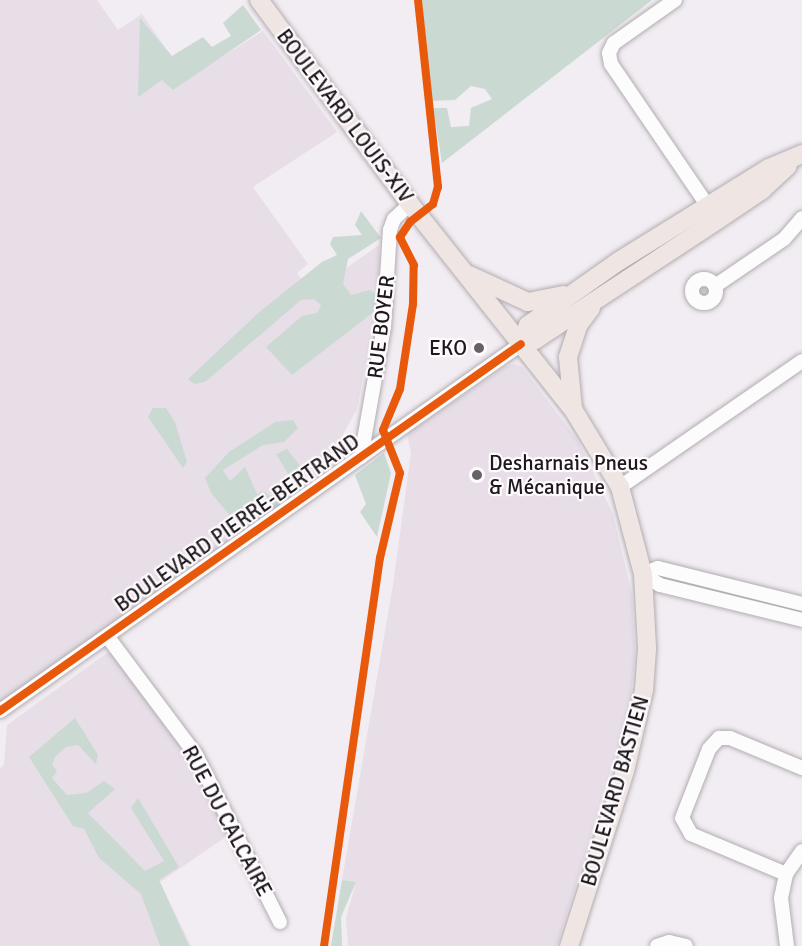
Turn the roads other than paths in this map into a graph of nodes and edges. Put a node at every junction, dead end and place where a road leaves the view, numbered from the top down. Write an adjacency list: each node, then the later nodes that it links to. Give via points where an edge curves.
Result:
1 (259, 0): 4 (main road, BOULEVARD LOUIS-XIV)
2 (675, 0): 5 (street, via 614,44 609,53 611,64)
3 (799, 156): 5 (main road, BOULEVARD PIERRE-BERTRAND, via 769,168); 10 (main road, BOULEVARD PIERRE-BERTRAND, via 762,190)
4 (410, 204): 7 (main road, BOULEVARD LOUIS-XIV); 14 (street, RUE BOYER, via 394,219 390,230 384,327)
5 (708, 206): 9 (main road, BOULEVARD PIERRE-BERTRAND)
6 (802, 218): 8 (street, via 784,239)
7 (465, 274): 9 (main road, via 528,302 548,300); 11 (main road, BOULEVARD LOUIS-XIV)
8 (715, 286)
9 (581, 288): 11 (main road, BOULEVARD PIERRE-BERTRAND, via 528,325)
10 (599, 297): 11 (main road, BOULEVARD PIERRE-BERTRAND, via 535,340); 13 (main road, via 572,341 568,377)
11 (521, 344): 13 (main road, BOULEVARD BASTIEN); 14 (street, BOULEVARD PIERRE-BERTRAND)
12 (802, 361): 15 (street)
13 (574, 411): 15 (main road, BOULEVARD BASTIEN)
14 (362, 457): 19 (street, BOULEVARD PIERRE-BERTRAND)
15 (620, 487): 16 (main road, BOULEVARD BASTIEN)
16 (643, 574): 17 (street, via 658,568); 18 (street, via 660,585); 25 (main road, BOULEVARD BASTIEN, via 647,648 639,723)
17 (802, 604)
18 (802, 620)
19 (107, 636): 20 (street, BOULEVARD PIERRE-BERTRAND); 24 (street, RUE DU CALCAIRE, via 196,755)
20 (1, 712)
21 (802, 768): 23 (street, via 730,738 719,738 709,749 682,818 691,834)
22 (802, 851): 23 (street)
23 (786, 874): 28 (street, via 780,919)
24 (280, 922)
25 (569, 946)
26 (657, 946): 27 (street, via 669,942)
27 (686, 946)
28 (785, 946)

